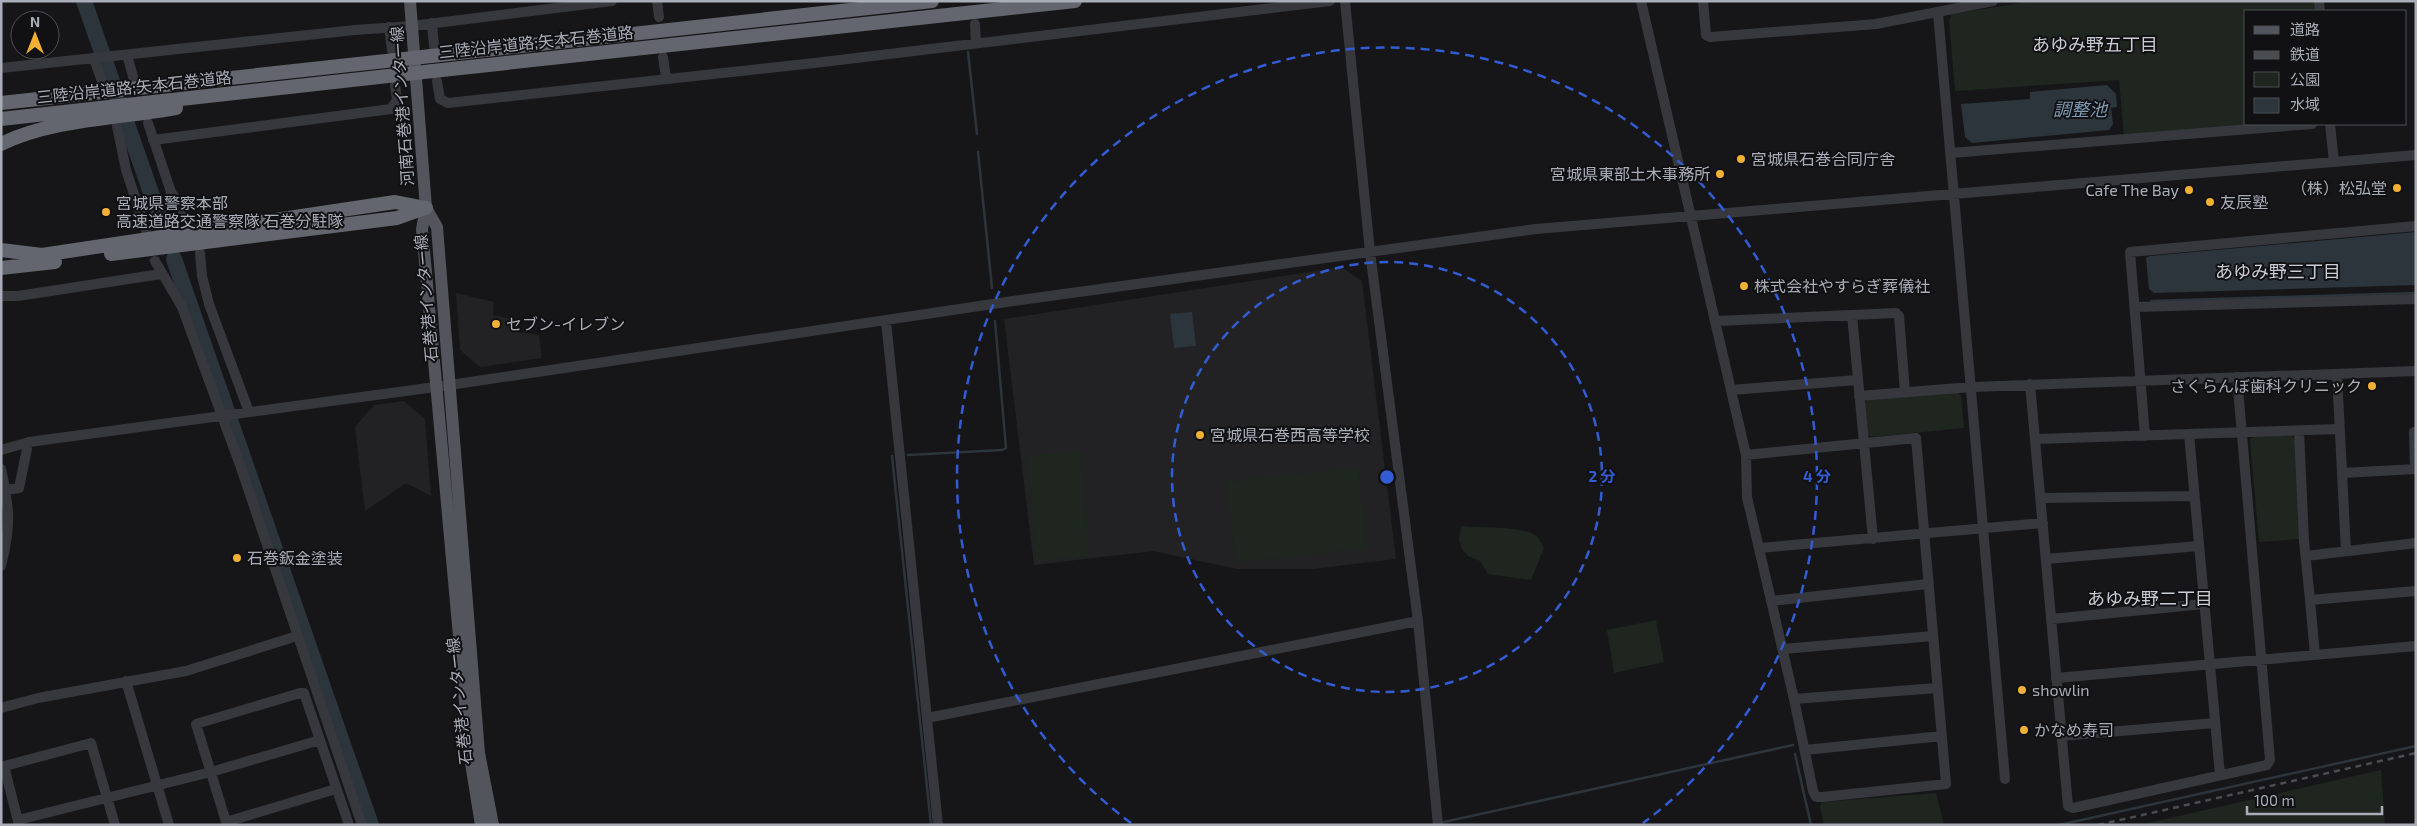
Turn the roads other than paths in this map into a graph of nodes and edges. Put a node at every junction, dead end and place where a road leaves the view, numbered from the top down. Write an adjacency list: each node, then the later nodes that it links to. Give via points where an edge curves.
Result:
1 (410, 1): 15 (main road, 河南石巻港インター線)
2 (612, 1): 13 (street)
3 (657, 1): 12 (street)
4 (932, 1): 18 (highway, 三陸沿岸道路;矢本石巻道路)
5 (1075, 1): 24 (highway, 三陸沿岸道路;矢本石巻道路)
6 (1330, 1): 17 (street)
7 (1345, 1): 47 (street)
8 (1641, 1): 43 (street)
9 (1703, 1): 11 (street, via 1706,35 1710,37 1876,24)
10 (1993, 1): 11 (street)
11 (1938, 13): 37 (street)
12 (659, 17)
13 (432, 23): 15 (street); 18 (street)
14 (975, 24): 17 (street)
15 (412, 26): 16 (street); 41 (main road, 河南石巻港インター線)
16 (390, 27): 19 (street); 20 (street)
17 (976, 43): 25 (street)
18 (432, 51): 20 (highway, 三陸沿岸道路;矢本石巻道路, bridge)
19 (125, 55): 22 (street); 27 (street)
20 (393, 55): 27 (highway, 三陸沿岸道路;矢本石巻道路)
21 (663, 57): 25 (street)
22 (96, 58): 23 (street); 28 (street)
23 (1, 68)
24 (435, 76): 25 (street, via 440,99 448,103); 26 (highway, 三陸沿岸道路;矢本石巻道路, bridge)
25 (666, 78)
26 (396, 80): 30 (highway, 三陸沿岸道路;矢本石巻道路, via 330,82); 35 (street, via 397,100 391,109)
27 (134, 84): 28 (highway, 三陸沿岸道路;矢本石巻道路)
28 (106, 86): 29 (highway, 三陸沿岸道路;矢本石巻道路)
29 (1, 103)
30 (142, 114): 31 (highway, 三陸沿岸道路;矢本石巻道路); 35 (street)
31 (118, 116): 32 (highway, 三陸沿岸道路;矢本石巻道路); 36 (highway, via 29,134); 42 (street, via 126,170)
32 (1, 119)
33 (2300, 125): 37 (street)
34 (2330, 125): 39 (street)
35 (153, 140): 44 (street, via 171,192)
36 (1, 144)
37 (1951, 153): 40 (street)
38 (2416, 155): 39 (street)
39 (2334, 162): 40 (street)
40 (1954, 195): 43 (street); 68 (street)
41 (426, 208): 49 (highway, via 395,202); 52 (highway, via 396,218); 66 (main road, 石巻港インター線, via 437,228); 67 (main road, 石巻港インター線, via 422,229)
42 (141, 215)
43 (1690, 215): 47 (street, via 1536,228); 59 (street)
44 (189, 221)
45 (2416, 226): 56 (street, via 2130,252)
46 (1, 250): 49 (highway)
47 (1370, 252): 58 (street); 108 (street)
48 (200, 253): 72 (street, via 209,304)
49 (42, 255): 50 (highway)
50 (1, 258)
51 (155, 261): 53 (street)
52 (1, 268)
53 (162, 274): 54 (street); 73 (street, via 182,307)
54 (1, 296)
55 (2416, 298): 56 (street)
56 (2135, 307): 64 (street)
57 (1852, 315): 59 (street); 63 (street); 70 (street, via 1896,313 1899,316)
58 (886, 321): 66 (street); 121 (street)
59 (1716, 321): 69 (street)
60 (2416, 371): 61 (street)
61 (2337, 374): 62 (street); 74 (street)
62 (2236, 377): 64 (street); 76 (street)
63 (1857, 380): 69 (street); 71 (street)
64 (2141, 380): 65 (street); 79 (street)
65 (2030, 384): 68 (street); 80 (street)
66 (450, 385): 67 (street); 141 (main road, 石巻港インター線, via 479,753)
67 (435, 387): 72 (street); 140 (main road, 石巻港インター線, via 470,757)
68 (1972, 387): 70 (street); 92 (street)
69 (1731, 390): 84 (street)
70 (1905, 392): 71 (street)
71 (1859, 396): 81 (street)
72 (247, 412): 73 (street)
73 (222, 415): 83 (street, via 29,442); 109 (street)
74 (2338, 429): 75 (street); 87 (street)
75 (2299, 431): 76 (street); 99 (street)
76 (2241, 432): 78 (street); 114 (street)
77 (2416, 432): 86 (street)
78 (2189, 434): 79 (street); 89 (street)
79 (2145, 436): 80 (street)
80 (2036, 439): 90 (street)
81 (1864, 441): 84 (street); 93 (street, via 1916,438); 94 (street)
82 (27, 449): 88 (street, via 19,488)
83 (1, 450)
84 (1746, 455): 97 (street, via 1747,497)
85 (1, 469): 88 (street)
86 (2415, 469): 87 (street)
87 (2342, 473): 98 (street)
88 (6, 490): 101 (street, via 9,534)
89 (2193, 496): 90 (street); 96 (street)
90 (2041, 498): 91 (street)
91 (2043, 523): 92 (street); 100 (street)
92 (1984, 528): 93 (street); 130 (street)
93 (1924, 533): 94 (street); 102 (street)
94 (1873, 538): 97 (street)
95 (2416, 543): 98 (street)
96 (2199, 546): 100 (street); 106 (street)
97 (1759, 548): 105 (street)
98 (2346, 551): 99 (street)
99 (2306, 556): 104 (street)
100 (2046, 559): 107 (street)
101 (1, 566)
102 (1928, 584): 105 (street); 110 (street)
103 (2416, 591): 104 (street)
104 (2310, 600): 113 (street)
105 (1771, 601): 112 (street)
106 (2204, 604): 107 (street); 115 (street)
107 (2051, 619): 116 (street)
108 (1418, 621): 121 (street); 143 (street)
109 (297, 636): 117 (street, via 186,671); 139 (street)
110 (1933, 636): 112 (street); 118 (street)
111 (2416, 646): 113 (street)
112 (1783, 649): 119 (street)
113 (2315, 655): 114 (street)
114 (2261, 660): 115 (street); 129 (street, via 2270,760 2267,765)
115 (2210, 664): 116 (street); 122 (street)
116 (2056, 678): 124 (street)
117 (126, 681): 120 (street); 131 (street)
118 (1937, 688): 119 (street); 123 (street)
119 (1794, 699): 126 (street)
120 (1, 708)
121 (927, 718): 142 (street)
122 (2215, 722): 124 (street); 129 (street)
123 (1942, 736): 126 (street); 126 (street, via 1946,784 1832,796 1816,796 1813,791)
124 (2062, 736): 129 (street, via 2068,806 2073,808)
125 (320, 740): 128 (street); 128 (street, via 304,693 300,693 196,724); 132 (street)
126 (1805, 750)
127 (3, 766): 133 (street, via 91,743); 134 (street)
128 (210, 772): 131 (street); 135 (street)
129 (2220, 776)
130 (2005, 779)
131 (158, 786): 133 (street); 137 (street)
132 (336, 789): 135 (street); 138 (street)
133 (107, 799): 134 (street); 136 (street)
134 (18, 822)
135 (226, 823)
136 (115, 825)
137 (169, 825)
138 (349, 825)
139 (362, 825)
140 (481, 825)
141 (493, 825)
142 (938, 825)
143 (1438, 825)

